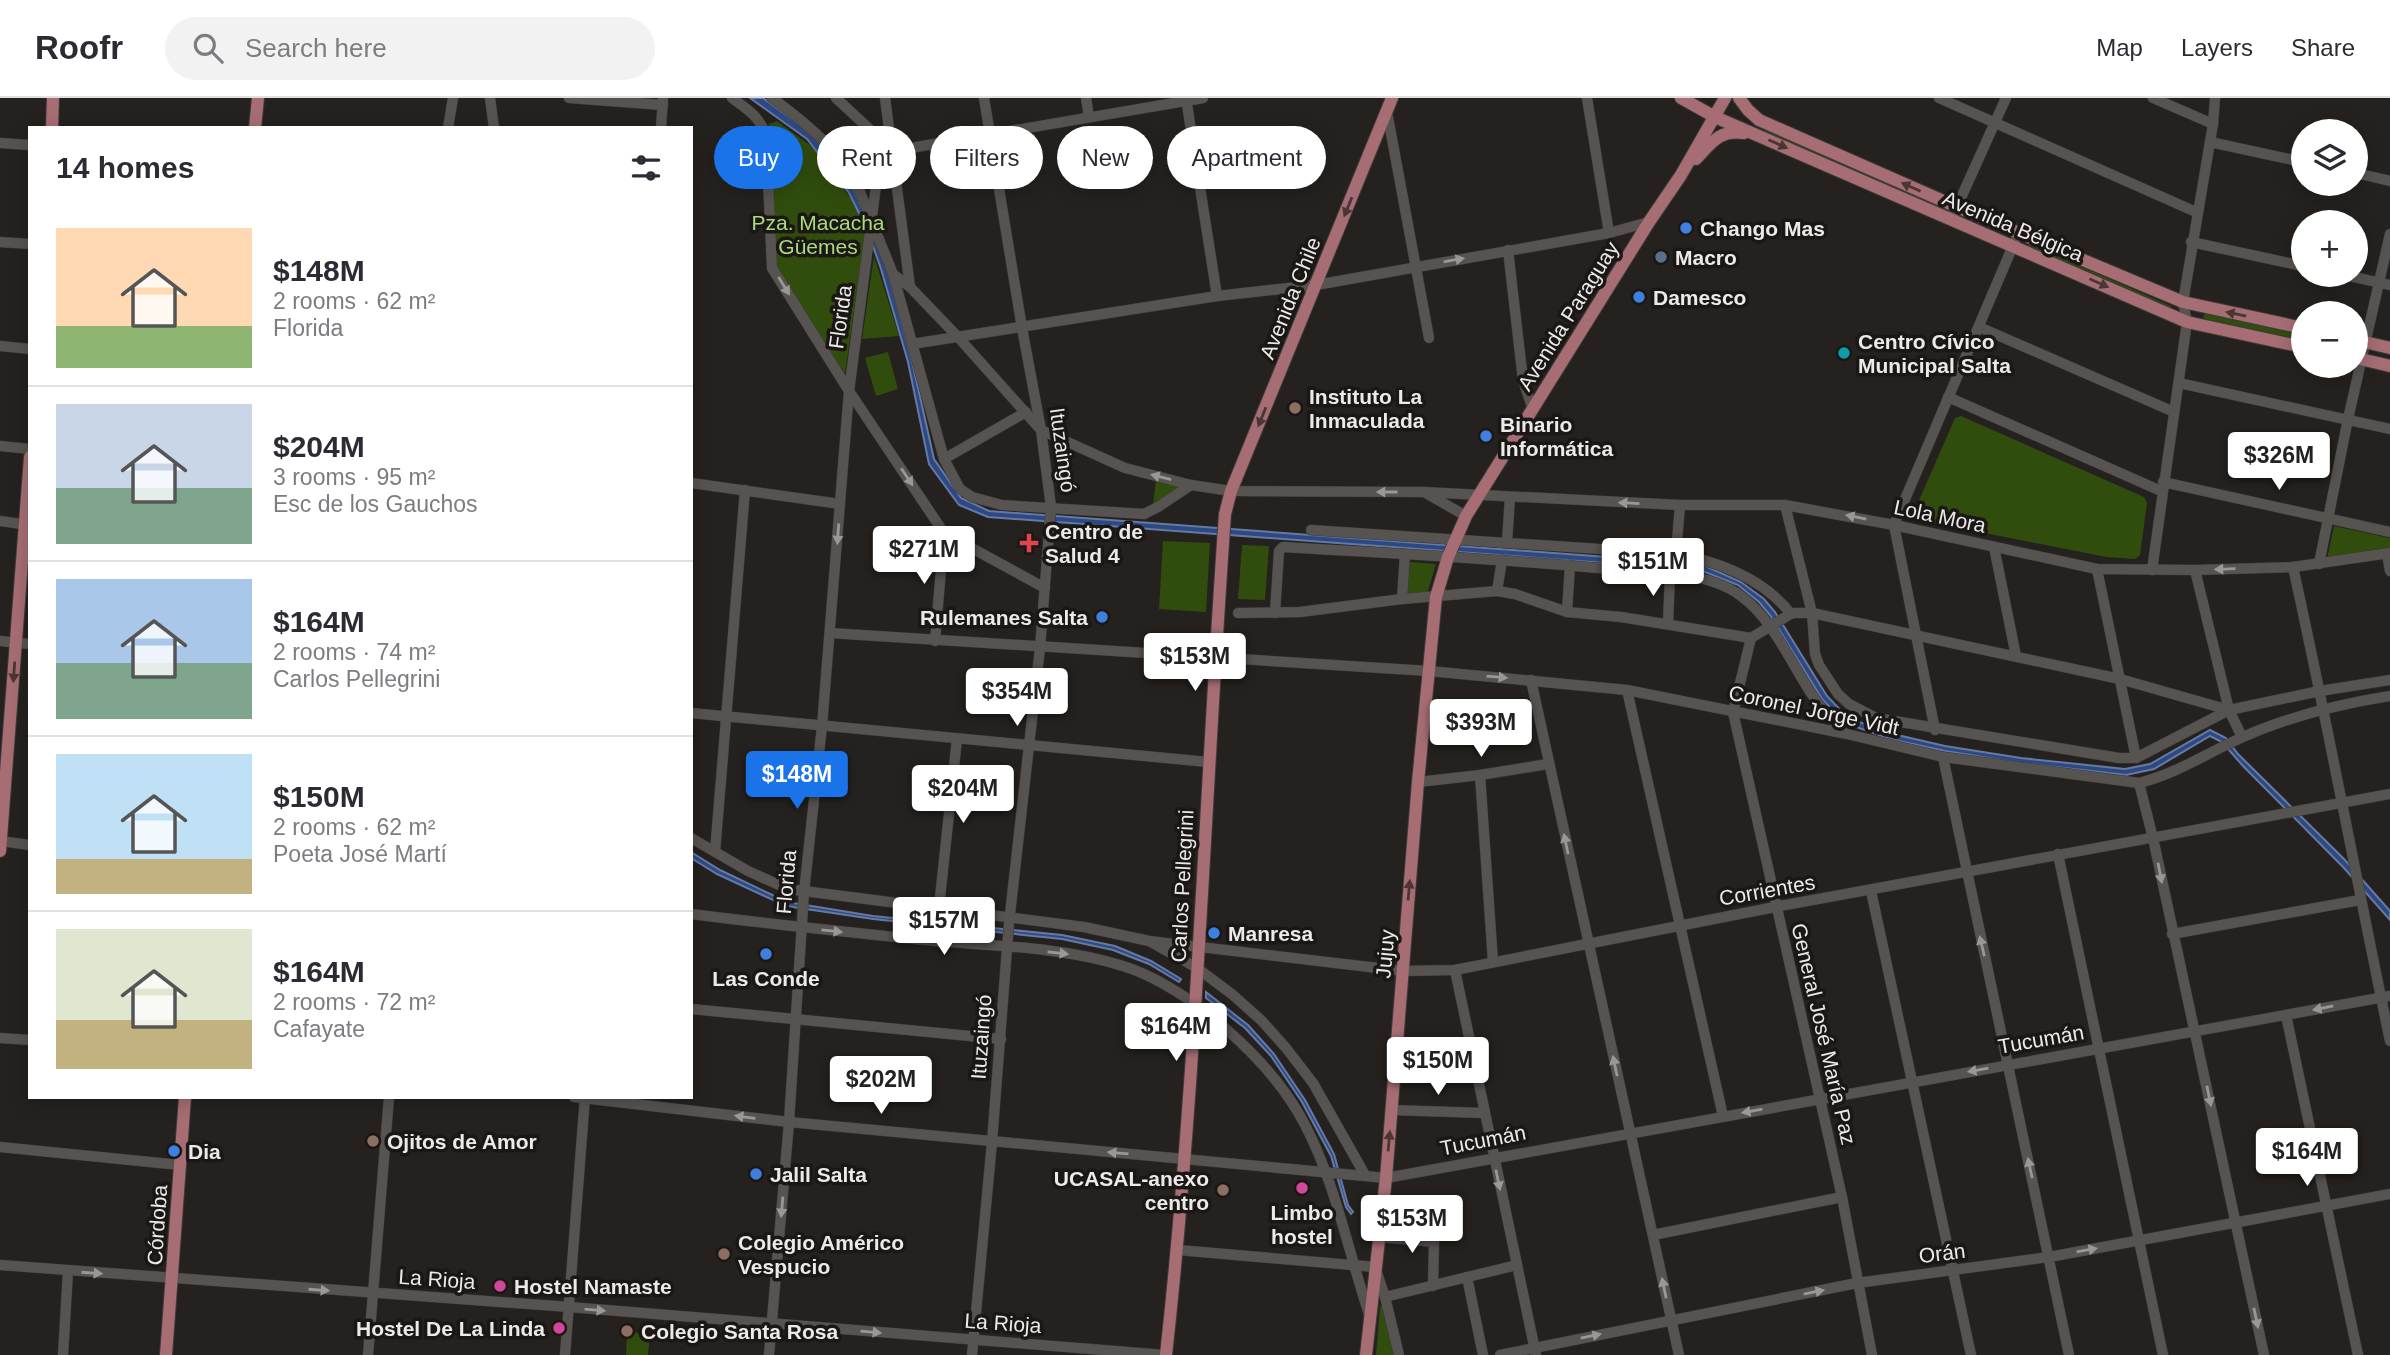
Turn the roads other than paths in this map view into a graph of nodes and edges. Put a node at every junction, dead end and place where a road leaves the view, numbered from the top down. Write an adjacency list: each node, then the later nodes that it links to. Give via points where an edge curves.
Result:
1 (53, 98): 29 (main road)
2 (257, 98): 30 (main road)
3 (453, 98): 31 (street)
4 (490, 98): 32 (street)
5 (569, 98): 23 (street)
6 (732, 98): 89 (street, one-way to 89, via 754,113 766,135 772,268)
7 (772, 98): 53 (street, via 800,118 850,171)
8 (836, 98): 34 (street)
9 (885, 98): 35 (street)
10 (984, 98): 36 (street, Ituzaingó)
11 (1086, 98): 25 (street)
12 (1203, 98): 22 (street)
13 (1392, 98): 24 (main road, Avenida Chile)
14 (1587, 98): 55 (street)
15 (1681, 98): 26 (main road, Avenida Bélgica)
16 (1725, 98): 26 (main road, Avenida Paraguay)
17 (1739, 98): 49 (main road, Avenida Bélgica, one-way to 17, via 1759,120)
18 (1939, 98): 27 (street)
19 (2006, 98): 27 (street)
20 (2153, 98): 28 (street)
21 (2215, 98): 28 (street)
22 (1186, 99): 25 (street); 70 (street)
23 (663, 102): 33 (street)
24 (1387, 111): 63 (street); 67 (main road, Avenida Chile, one-way to 67)
25 (1089, 117): 37 (street)
26 (1715, 117): 38 (main road, Avenida Bélgica); 43 (main road, Avenida Paraguay)
27 (1995, 122): 49 (street); 50 (street)
28 (2213, 124): 39 (street)
29 (52, 126)
30 (255, 126)
31 (448, 126)
32 (495, 126)
33 (661, 126)
34 (866, 126)
35 (889, 126)
36 (988, 126)
37 (1033, 126)
38 (1753, 133): 43 (main road, via 1726,132); 51 (main road, Avenida Bélgica, one-way to 51)
39 (2210, 142): 42 (street); 50 (street)
40 (0, 143): 41 (street)
41 (28, 145)
42 (2291, 159)
43 (1681, 175): 52 (main road, Avenida Paraguay)
44 (2368, 175): 45 (street)
45 (2390, 180)
46 (876, 189): 53 (street, Florida)
47 (898, 189): 69 (street)
48 (998, 189): 76 (street, Ituzaingó)
49 (1957, 207): 51 (street); 54 (main road, Avenida Bélgica)
50 (2196, 212): 58 (street)
51 (1951, 220): 60 (main road, Avenida Bélgica)
52 (1649, 222): 55 (street); 91 (main road, Avenida Paraguay)
53 (872, 226): 64 (street); 89 (street, Florida)
54 (2018, 232): 60 (street); 71 (main road, Avenida Bélgica)
55 (1609, 233): 61 (street)
56 (2390, 234): 66 (street)
57 (0, 242): 59 (street)
58 (2191, 242): 62 (street); 71 (street)
59 (28, 244)
60 (2013, 246): 73 (main road, Avenida Bélgica, one-way to 73); 75 (street)
61 (1508, 250): 63 (street, one-way to 61); 91 (street, via 1523,380)
62 (2291, 263)
63 (1416, 267): 67 (street); 78 (street)
64 (893, 274): 69 (street); 80 (street)
65 (2368, 280): 66 (street)
66 (2379, 282): 68 (street); 72 (street)
67 (1317, 285): 70 (street); 104 (main road, Avenida Chile, one-way to 104)
68 (2390, 285)
69 (910, 287): 77 (street)
70 (1217, 296): 76 (street)
71 (2183, 302): 73 (street); 74 (main road, Avenida Bélgica, one-way to 71)
72 (2368, 316)
73 (2187, 322): 81 (main road, Avenida Bélgica); 88 (street)
74 (2291, 325)
75 (1979, 327): 90 (street); 93 (street)
76 (1022, 328): 77 (street); 96 (street, Ituzaingó)
77 (958, 337): 80 (street); 92 (street)
78 (1429, 338)
79 (2368, 343): 83 (main road)
80 (912, 344): 99 (street)
81 (2291, 344)
82 (0, 346): 84 (street)
83 (2390, 348)
84 (28, 349)
85 (2368, 360): 86 (main road)
86 (2390, 366)
87 (2355, 378): 94 (street)
88 (2179, 383): 93 (street); 94 (street)
89 (849, 391): 109 (street, Florida); 120 (street, one-way to 120)
90 (1948, 397): 102 (street); 117 (street)
91 (1532, 410): 106 (main road, Avenida Paraguay)
92 (1026, 412): 96 (street); 99 (street)
93 (2174, 412): 102 (street)
94 (2348, 419): 95 (street); 114 (street)
95 (2390, 429)
96 (1041, 430): 101 (street, Lola Mora, one-way to 96, via 1125,468); 112 (street, Ituzaingó)
97 (0, 446): 98 (street)
98 (28, 449)
99 (944, 458): 112 (street, via 960,489 972,497 1002,505)
100 (693, 483): 103 (street)
101 (1191, 485): 104 (street, Lola Mora); 112 (street, via 1144,514)
102 (2162, 487): 114 (street); 133 (street)
103 (745, 490): 109 (street); 170 (street)
104 (1231, 491): 105 (street, Lola Mora, one-way to 104); 147 (main road, Avenida Chile, via 1225,514)
105 (1423, 492): 106 (street, Lola Mora); 113 (street)
106 (1480, 494): 107 (street, Lola Mora); 113 (main road, Avenida Paraguay)
107 (1510, 497): 110 (street, Lola Mora, one-way to 107); 122 (street)
108 (28, 502): 116 (main road)
109 (840, 504): 149 (street, Florida, one-way to 149)
110 (1680, 505): 111 (street, Lola Mora); 126 (street)
111 (1785, 505): 117 (street, Lola Mora, one-way to 111); 144 (street)
112 (1051, 507): 137 (street, Ituzaingó)
113 (1466, 516): 121 (main road, Avenida Paraguay)
114 (2328, 519): 119 (street); 129 (street)
115 (0, 522): 116 (street)
116 (27, 524): 154 (main road)
117 (1894, 525): 123 (street, Lola Mora); 150 (street)
118 (1311, 530): 121 (street)
119 (2390, 532)
120 (944, 533): 137 (street); 153 (street)
121 (1456, 538): 122 (street); 127 (main road, Avenida Paraguay)
122 (1507, 542): 126 (street)
123 (1994, 547): 132 (street, Lola Mora); 157 (street)
124 (2388, 553): 129 (street, Lola Mora); 135 (street)
125 (1405, 554): 127 (street); 140 (street); 143 (street, via 1283,547)
126 (1676, 554): 145 (street, via 1736,571 1773,594)
127 (1448, 557): 128 (street); 139 (main road, Jujuy)
128 (1502, 560): 130 (street); 138 (street)
129 (2319, 564): 131 (street, Lola Mora)
130 (1570, 565): 136 (street); 141 (street)
131 (2293, 568): 134 (street, Lola Mora, one-way to 134); 164 (street)
132 (2098, 569): 133 (street, Lola Mora); 160 (street)
133 (2151, 570): 134 (street, Lola Mora)
134 (2195, 570): 167 (street)
135 (2390, 571)
136 (1670, 574): 146 (street); 148 (street, via 1729,587 1752,605)
137 (1045, 588): 156 (street, Ituzaingó)
138 (1497, 591): 139 (street); 141 (street)
139 (1436, 597): 140 (street); 159 (main road, Jujuy)
140 (1402, 598): 143 (street)
141 (1567, 612): 146 (street)
142 (1238, 613): 143 (street)
143 (1275, 613)
144 (1812, 613): 145 (street); 150 (street); 172 (street, via 1815,654 1838,694 1875,718)
145 (1788, 615): 148 (street)
146 (1668, 624): 151 (street)
147 (1217, 627): 158 (main road, Carlos Pellegrini)
148 (1769, 627): 151 (street); 173 (street, via 1828,718)
149 (830, 633): 153 (street, Coronel Jorge Vidt); 171 (street, Florida)
150 (1917, 636): 157 (street); 172 (street)
151 (1751, 638): 168 (street, General José María Paz)
152 (0, 641): 154 (street)
153 (935, 641): 156 (street, Coronel Jorge Vidt)
154 (16, 643): 155 (street); 188 (main road, one-way to 188)
155 (28, 645)
156 (1040, 648): 158 (street, Coronel Jorge Vidt); 176 (street, Ituzaingó)
157 (2016, 656): 160 (street)
158 (1214, 657): 159 (street, Coronel Jorge Vidt); 179 (main road, Carlos Pellegrini)
159 (1429, 671): 161 (street, Coronel Jorge Vidt, one-way to 161); 182 (main road, Jujuy)
160 (2120, 679): 167 (street); 178 (street)
161 (1531, 680): 163 (street, Coronel Jorge Vidt); 180 (street)
162 (2390, 680): 164 (street)
163 (1627, 690): 168 (street, Coronel Jorge Vidt); 202 (street)
164 (2320, 691): 166 (street); 167 (street)
165 (2390, 696): 166 (street, Coronel Jorge Vidt)
166 (2324, 709): 174 (street, Coronel Jorge Vidt); 185 (street)
167 (2229, 710): 174 (street); 178 (street)
168 (1733, 712): 173 (street, Coronel Jorge Vidt); 198 (street, General José María Paz)
169 (693, 713): 170 (street)
170 (726, 716): 171 (street); 191 (street)
171 (822, 726): 175 (street); 195 (street, Florida)
172 (1936, 730): 178 (street)
173 (1847, 734): 177 (street, Coronel Jorge Vidt)
174 (2242, 737): 183 (street, Coronel Jorge Vidt)
175 (957, 739): 176 (street); 197 (street)
176 (1029, 745): 179 (street); 200 (street, Ituzaingó)
177 (1943, 757): 183 (street, Coronel Jorge Vidt); 193 (street)
178 (2136, 758)
179 (1208, 762): 207 (main road, Carlos Pellegrini)
180 (1548, 764): 181 (street); 206 (street, one-way to 180)
181 (1480, 775): 182 (street); 208 (street)
182 (1418, 782): 211 (main road, Jujuy, one-way to 182)
183 (2139, 783): 186 (street)
184 (2390, 794): 185 (street, Corrientes)
185 (2342, 802): 186 (street, Corrientes); 196 (street)
186 (2153, 838): 192 (street, Corrientes); 203 (street, one-way to 203)
187 (693, 839): 191 (street, Corrientes)
188 (0, 841): 189 (street); 190 (main road)
189 (28, 845)
190 (0, 851)
191 (715, 852): 195 (street, Corrientes)
192 (2058, 854): 193 (street, Corrientes); 222 (street)
193 (1966, 873): 194 (street, Corrientes); 223 (street, one-way to 193)
194 (1871, 891): 198 (street, Corrientes); 224 (street)
195 (804, 895): 197 (street, Corrientes); 201 (street, Florida)
196 (2359, 896): 203 (street); 212 (street)
197 (939, 907): 200 (street, Corrientes)
198 (1775, 907): 202 (street, Corrientes); 229 (street, General José María Paz)
199 (693, 914): 201 (street)
200 (1009, 920): 204 (street, Corrientes, via 1084,927); 205 (street, Ituzaingó)
201 (802, 923): 205 (street, one-way to 205); 216 (street, Florida)
202 (1682, 925): 206 (street, Corrientes); 232 (street)
203 (2172, 934): 217 (street)
204 (1149, 941): 207 (street, Corrientes); 209 (street, Corrientes)
205 (1007, 944): 213 (street, one-way to 213, via 1125,966); 219 (street, Ituzaingó)
206 (1588, 944): 208 (street, Corrientes); 234 (street, one-way to 206)
207 (1198, 948): 209 (main road, Carlos Pellegrini); 211 (street, Corrientes)
208 (1493, 962): 210 (street, Corrientes)
209 (1197, 968): 213 (main road, Carlos Pellegrini); 241 (street, Corrientes, via 1262,1021 1286,1048 1313,1083)
210 (1455, 970): 211 (street, Corrientes); 231 (street)
211 (1403, 971): 230 (main road, Jujuy)
212 (2386, 996): 215 (street, Tucumán, one-way to 215); 221 (street)
213 (1196, 1004): 238 (main road, Carlos Pellegrini); 240 (street, via 1250,1050 1286,1093)
214 (693, 1009): 216 (street)
215 (2286, 1015): 217 (street, Tucumán); 245 (street)
216 (795, 1020): 219 (street); 233 (street, Florida)
217 (2195, 1032): 222 (street, Tucumán); 246 (street, one-way to 246)
218 (0, 1038): 220 (street)
219 (1001, 1039): 235 (street, Ituzaingó)
220 (28, 1040)
221 (2390, 1041)
222 (2099, 1049): 223 (street, Tucumán); 249 (street)
223 (2008, 1064): 224 (street, Tucumán, one-way to 224); 251 (street, one-way to 223)
224 (1913, 1082): 229 (street, Tucumán); 257 (street)
225 (184, 1099): 239 (main road, Córdoba)
226 (389, 1099): 262 (street)
227 (582, 1099): 264 (street)
228 (591, 1099): 233 (street, Tucumán, one-way to 228)
229 (1820, 1099): 232 (street, Tucumán, one-way to 232); 244 (street, General José María Paz)
230 (1391, 1110): 231 (street); 242 (main road, Jujuy, one-way to 230)
231 (1484, 1113): 237 (street)
232 (1723, 1116): 234 (street, Tucumán)
233 (789, 1122): 235 (street, Tucumán); 267 (street, Florida, one-way to 267)
234 (1629, 1133): 237 (street, Tucumán); 247 (street)
235 (992, 1142): 238 (street, Tucumán, one-way to 235); 268 (street, Ituzaingó)
236 (0, 1147): 239 (street)
237 (1493, 1157): 242 (street, Tucumán); 253 (street, one-way to 253)
238 (1186, 1158): 240 (street, Tucumán); 250 (main road, Carlos Pellegrini)
239 (180, 1165): 259 (main road, Córdoba)
240 (1327, 1171): 241 (street, Tucumán); 254 (street)
241 (1364, 1175): 242 (street, Tucumán)
242 (1386, 1178): 248 (main road, Jujuy)
243 (2390, 1194): 245 (street, Orán)
244 (1842, 1197): 247 (street); 260 (street, General José María Paz)
245 (2326, 1206): 246 (street, Orán); 287 (street)
246 (2236, 1223): 249 (street, Orán); 286 (street, one-way to 286)
247 (1653, 1235): 266 (street, one-way to 247)
248 (1378, 1237): 255 (main road, Jujuy); 261 (street, via 1434,1242)
249 (2140, 1241): 251 (street, Orán, one-way to 249); 285 (street)
250 (1178, 1250): 254 (street); 276 (main road, Carlos Pellegrini)
251 (2049, 1257): 257 (street, Orán); 284 (street)
252 (0, 1265): 256 (street, La Rioja)
253 (1517, 1265): 258 (street); 269 (street)
254 (1354, 1267): 255 (street); 265 (street)
255 (1375, 1267): 263 (street); 265 (main road, Jujuy)
256 (68, 1271): 259 (street, La Rioja, one-way to 259); 270 (street)
257 (1955, 1272): 260 (street, Orán); 283 (street)
258 (1467, 1277): 261 (street); 279 (street)
259 (172, 1279): 262 (street, La Rioja, one-way to 262); 271 (main road, Córdoba)
260 (1857, 1283): 266 (street, Orán, one-way to 260); 282 (street, General José María Paz)
261 (1433, 1286): 263 (street)
262 (372, 1294): 264 (street, La Rioja); 272 (street)
263 (1385, 1297): 278 (street)
264 (569, 1307): 267 (street, La Rioja, one-way to 267); 273 (street)
265 (1370, 1318): 277 (main road, Jujuy)
266 (1671, 1320): 269 (street, Orán, one-way to 266); 281 (street)
267 (772, 1324): 268 (street, La Rioja, one-way to 268); 274 (street, Florida)
268 (974, 1340): 275 (street, Ituzaingó); 276 (street, La Rioja)
269 (1536, 1351): 280 (street, Orán)
270 (62, 1355)
271 (166, 1355)
272 (368, 1355)
273 (565, 1355)
274 (769, 1355)
275 (972, 1355)
276 (1166, 1355)
277 (1366, 1355)
278 (1399, 1355)
279 (1483, 1355)
280 (1500, 1355)
281 (1679, 1355)
282 (1872, 1355)
283 (1971, 1355)
284 (2068, 1355)
285 (2163, 1355)
286 (2264, 1355)
287 (2358, 1355)

